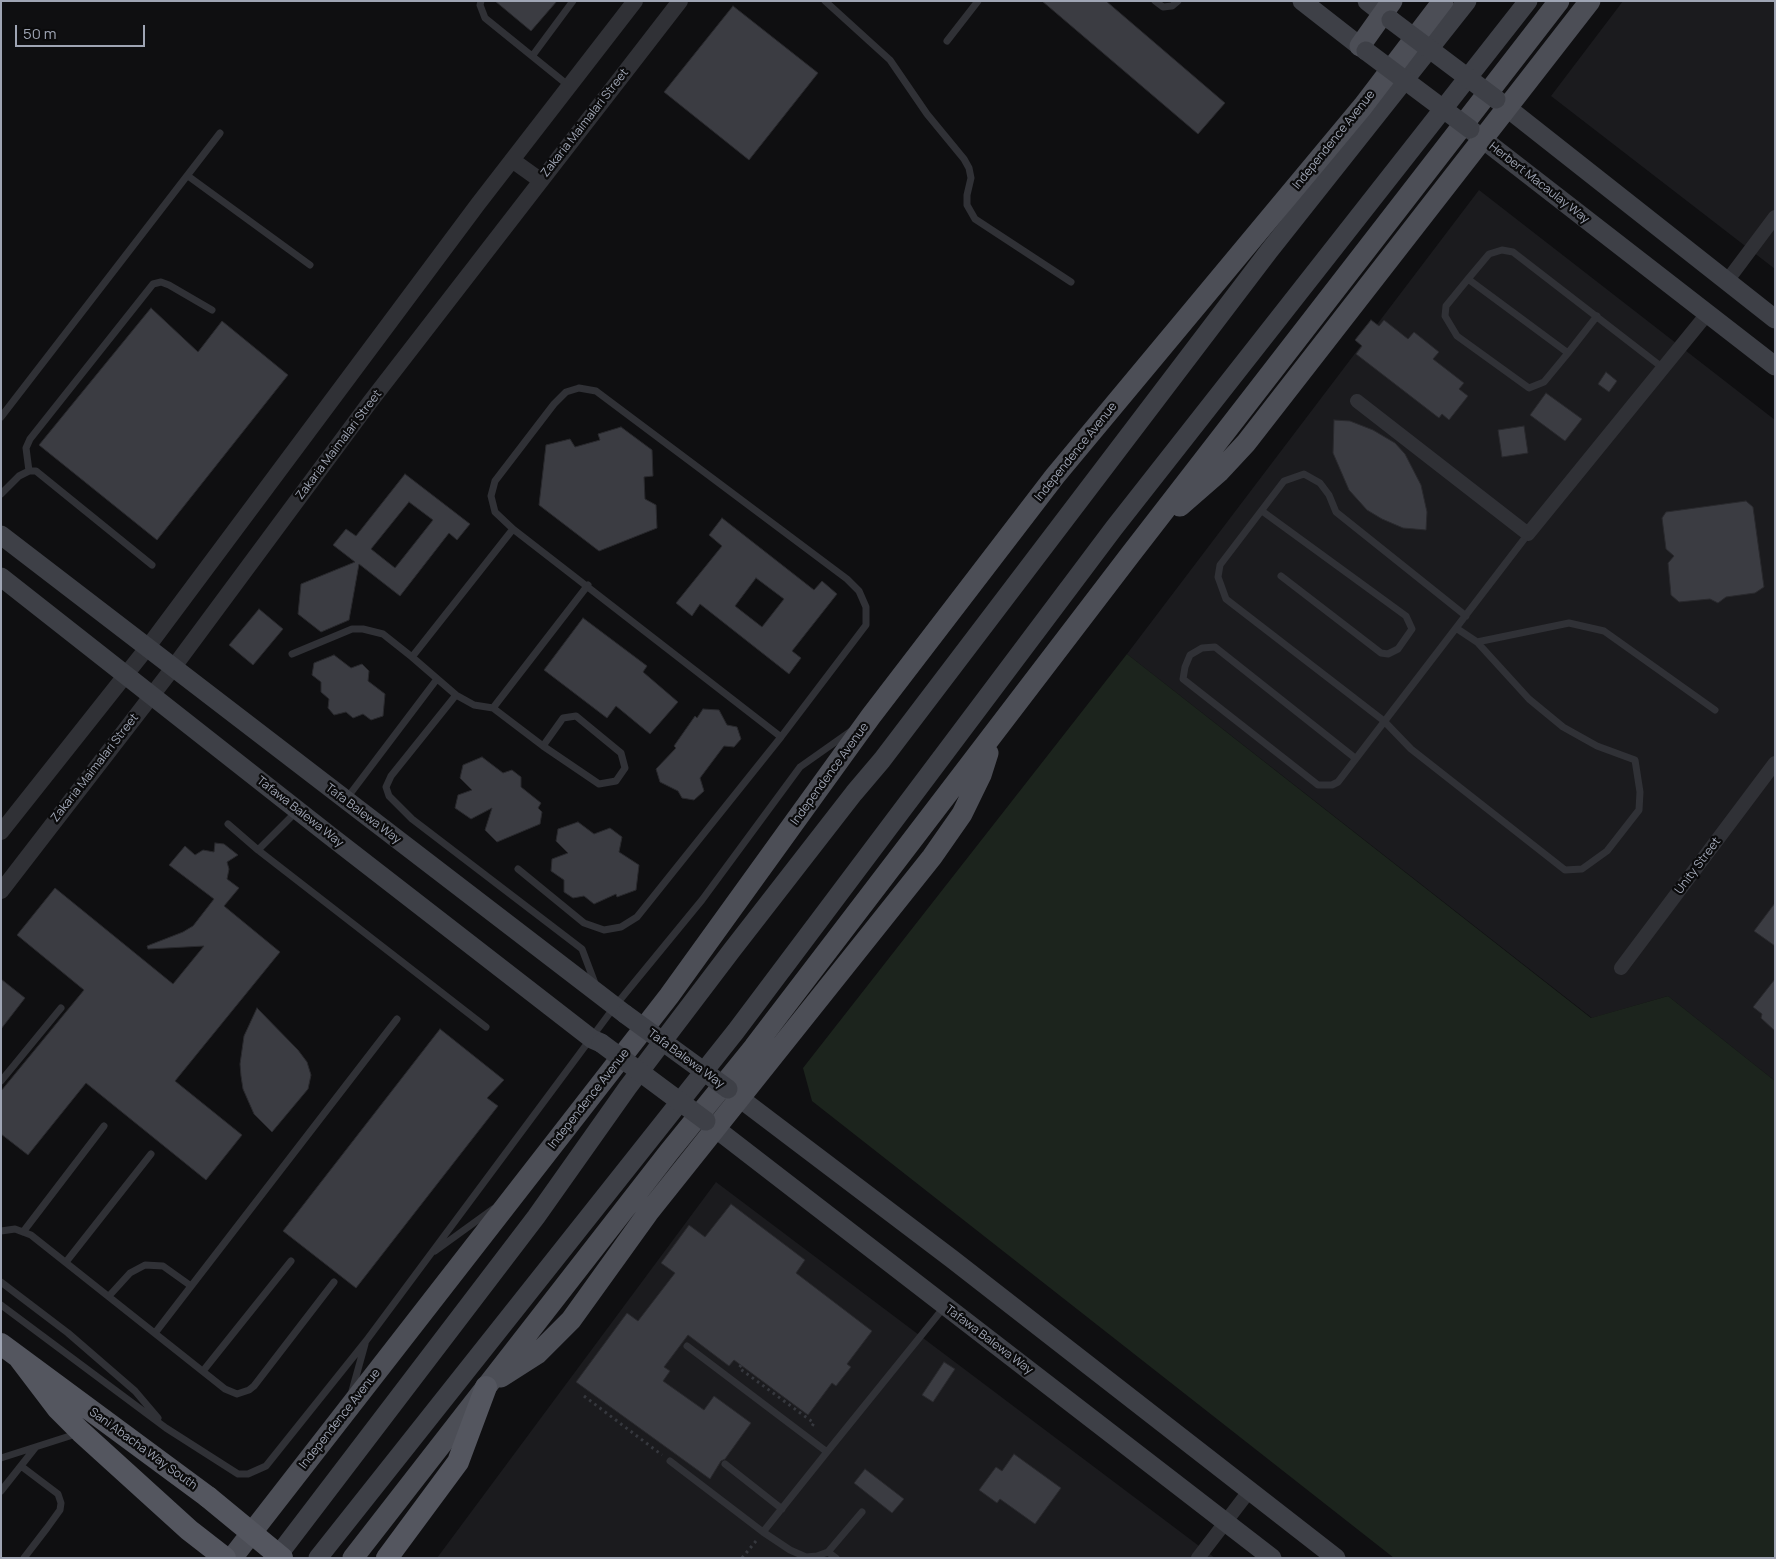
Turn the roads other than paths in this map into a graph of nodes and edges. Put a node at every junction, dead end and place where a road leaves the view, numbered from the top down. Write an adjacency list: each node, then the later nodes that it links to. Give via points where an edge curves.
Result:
1 (481, 1): 18 (lane, via 486,18)
2 (572, 1): 18 (lane)
3 (635, 1): 19 (street)
4 (680, 1): 25 (street, Zakaria Maimalari Street)
5 (825, 1): 30 (lane, via 890,60 964,160 970,178 966,195 968,206 975,219)
6 (978, 1): 16 (lane)
7 (1155, 1): 8 (lane, via 1163,7)
8 (1178, 1)
9 (1302, 1): 17 (main road, Herbert Macaulay Way)
10 (1443, 1): 64 (main road, Independence Avenue, via 1363,106 1056,476)
11 (1467, 1): 128 (main road, Independence Avenue, via 1269,251 882,760 628,1087 536,1217)
12 (1528, 1): 130 (main road, via 1114,528 736,1031)
13 (1559, 1): 44 (main road)
14 (1590, 1): 20 (main road)
15 (1379, 7): 17 (main road); 20 (main road, bridge)
16 (947, 41)
17 (1363, 48): 22 (main road, Herbert Macaulay Way, bridge)
18 (533, 55): 19 (lane)
19 (569, 86): 23 (street)
20 (1501, 103): 22 (main road); 29 (main road)
21 (220, 133): 24 (lane)
22 (1476, 134): 32 (main road, Herbert Macaulay Way); 44 (main road, via 1246,443 1219,472)
23 (512, 160): 25 (street); 54 (street, via 339,387)
24 (188, 176): 27 (lane); 39 (lane)
25 (540, 180): 57 (street, Zakaria Maimalari Street)
26 (1775, 218): 29 (street)
27 (310, 265)
28 (1468, 279): 33 (lane, via 1489,254 1502,250 1513,252); 35 (lane); 35 (lane, via 1446,306 1448,325 1457,336 1530,388 1544,382)
29 (1727, 281): 34 (main road)
30 (1071, 282)
31 (212, 310): 40 (lane, via 169,285 153,284 30,439 26,448)
32 (1707, 314): 36 (main road, Herbert Macaulay Way); 37 (street)
33 (1597, 316): 35 (lane); 37 (lane)
34 (1775, 319)
35 (1568, 353)
36 (1775, 366)
37 (1663, 368): 45 (street)
38 (1357, 401): 45 (street)
39 (1, 417)
40 (29, 471): 41 (lane); 47 (lane, via 36,471)
41 (1, 494)
42 (1262, 511): 48 (lane, via 1406,616 1412,629 1398,649 1388,654 1381,653); 51 (lane, via 1284,480 1304,474 1320,483 1329,494 1336,512); 65 (lane, via 1220,565 1218,577 1226,599)
43 (513, 529): 50 (lane); 56 (lane); 66 (lane, via 495,512 491,496 495,481 554,404 566,392 579,388 596,391 847,579 859,591 866,608 866,625)
44 (1147, 533): 67 (main road)
45 (1528, 534): 51 (lane)
46 (1, 535): 54 (main road, Tafa Balewa Way)
47 (152, 565)
48 (1281, 576)
49 (1, 578): 58 (main road, Tafawa Balewa Way)
50 (588, 585): 62 (lane); 66 (lane)
51 (1466, 616): 52 (lane)
52 (1456, 628): 53 (lane); 65 (lane)
53 (1477, 642): 63 (lane, via 1569,623 1604,630); 65 (lane, via 1529,699 1563,727 1597,746 1635,760 1639,810 1607,851 1582,868 1565,870 1411,749)
54 (147, 648): 57 (main road, Tafa Balewa Way); 58 (street)
55 (292, 654): 56 (lane, via 352,629 363,629 383,634)
56 (412, 657): 59 (lane)
57 (173, 668): 60 (street, Zakaria Maimalari Street); 71 (main road, Tafa Balewa Way)
58 (126, 675): 60 (main road, Tafawa Balewa Way); 74 (street)
59 (437, 679): 61 (lane); 71 (lane)
60 (152, 695): 72 (main road, Tafawa Balewa Way); 77 (street, Zakaria Maimalari Street)
61 (456, 695): 62 (lane, via 474,705); 79 (lane, via 391,776 386,787 389,796 412,819 582,949)
62 (494, 708): 68 (lane)
63 (1715, 710)
64 (871, 716): 81 (lane, via 800,767); 90 (main road, Independence Avenue, via 669,996)
65 (1384, 721): 69 (lane)
66 (781, 737): 76 (lane, via 637,916 621,927 604,930 584,923)
67 (993, 737): 86 (main road, via 981,775 962,814 932,857); 108 (main road)
68 (543, 746): 68 (lane, via 599,784 616,781 625,768 621,753 576,716 563,718)
69 (1355, 758): 69 (lane, via 1338,782 1326,787 1318,786 1183,679 1190,655 1202,648 1215,646)
70 (1775, 763): 78 (street, Unity Street)
71 (346, 800): 79 (main road, Tafa Balewa Way)
72 (298, 810): 75 (lane); 84 (main road, Tafawa Balewa Way)
73 (228, 824): 75 (lane)
74 (1, 832)
75 (258, 850): 83 (lane)
76 (518, 869)
77 (1, 891)
78 (1621, 968)
79 (599, 994): 81 (main road, Tafa Balewa Way)
80 (61, 1008): 85 (lane)
81 (620, 1010): 84 (lane); 86 (main road, Tafa Balewa Way, bridge)
82 (397, 1018): 98 (lane)
83 (486, 1027)
84 (597, 1041): 87 (main road, bridge); 93 (lane)
85 (1, 1081)
86 (734, 1094): 87 (main road); 118 (main road, Tafa Balewa Way)
87 (712, 1125): 101 (main road, Tafawa Balewa Way); 108 (main road, via 570,1320 538,1354)
88 (104, 1126): 92 (lane)
89 (151, 1154): 95 (lane)
90 (516, 1193): 93 (lane); 109 (main road, Independence Avenue)
91 (2, 1230): 92 (lane)
92 (23, 1232): 95 (lane, via 31,1234)
93 (430, 1255): 103 (lane)
94 (292, 1261): 107 (lane)
95 (66, 1262): 99 (lane)
96 (1, 1282): 110 (lane, via 136,1391)
97 (334, 1282): 107 (lane, via 249,1390 237,1394 230,1392)
98 (191, 1286): 99 (lane, via 163,1266 146,1265 130,1273); 102 (lane)
99 (109, 1296): 102 (lane)
100 (1, 1305): 110 (lane)
101 (945, 1306): 113 (lane); 122 (main road, Tafawa Balewa Way)
102 (155, 1333): 107 (lane)
103 (366, 1341): 109 (lane); 110 (lane, via 266,1466 258,1471 238,1474)
104 (1, 1344): 106 (highway, Sani Abacha Way South)
105 (687, 1346): 113 (lane)
106 (20, 1358): 111 (highway, via 58,1409); 129 (highway, Sani Abacha Way South, bridge, via 208,1497)
107 (203, 1371)
108 (486, 1387): 131 (main road); 132 (highway, via 458,1462)
109 (347, 1410): 127 (main road, Independence Avenue)
110 (166, 1428)
111 (81, 1432): 112 (lane); 126 (highway, via 189,1530)
112 (36, 1447): 114 (lane); 117 (lane)
113 (827, 1452): 120 (lane)
114 (1, 1458)
115 (670, 1461): 123 (lane)
116 (725, 1464): 120 (lane)
117 (21, 1466): 119 (lane); 125 (lane, via 58,1494 60,1503 60,1510)
118 (1250, 1490): 122 (street); 136 (main road, Tafa Balewa Way)
119 (1, 1491)
120 (782, 1509): 123 (lane)
121 (862, 1512): 124 (lane)
122 (1226, 1522): 134 (street); 135 (main road, Tafawa Balewa Way)
123 (763, 1532): 124 (lane, via 806,1557)
124 (828, 1552): 133 (lane)
125 (24, 1558)
126 (225, 1558)
127 (232, 1558)
128 (276, 1558)
129 (282, 1558)
130 (318, 1558)
131 (353, 1558)
132 (387, 1558)
133 (836, 1558)
134 (1198, 1558)
135 (1272, 1558)
136 (1336, 1558)

